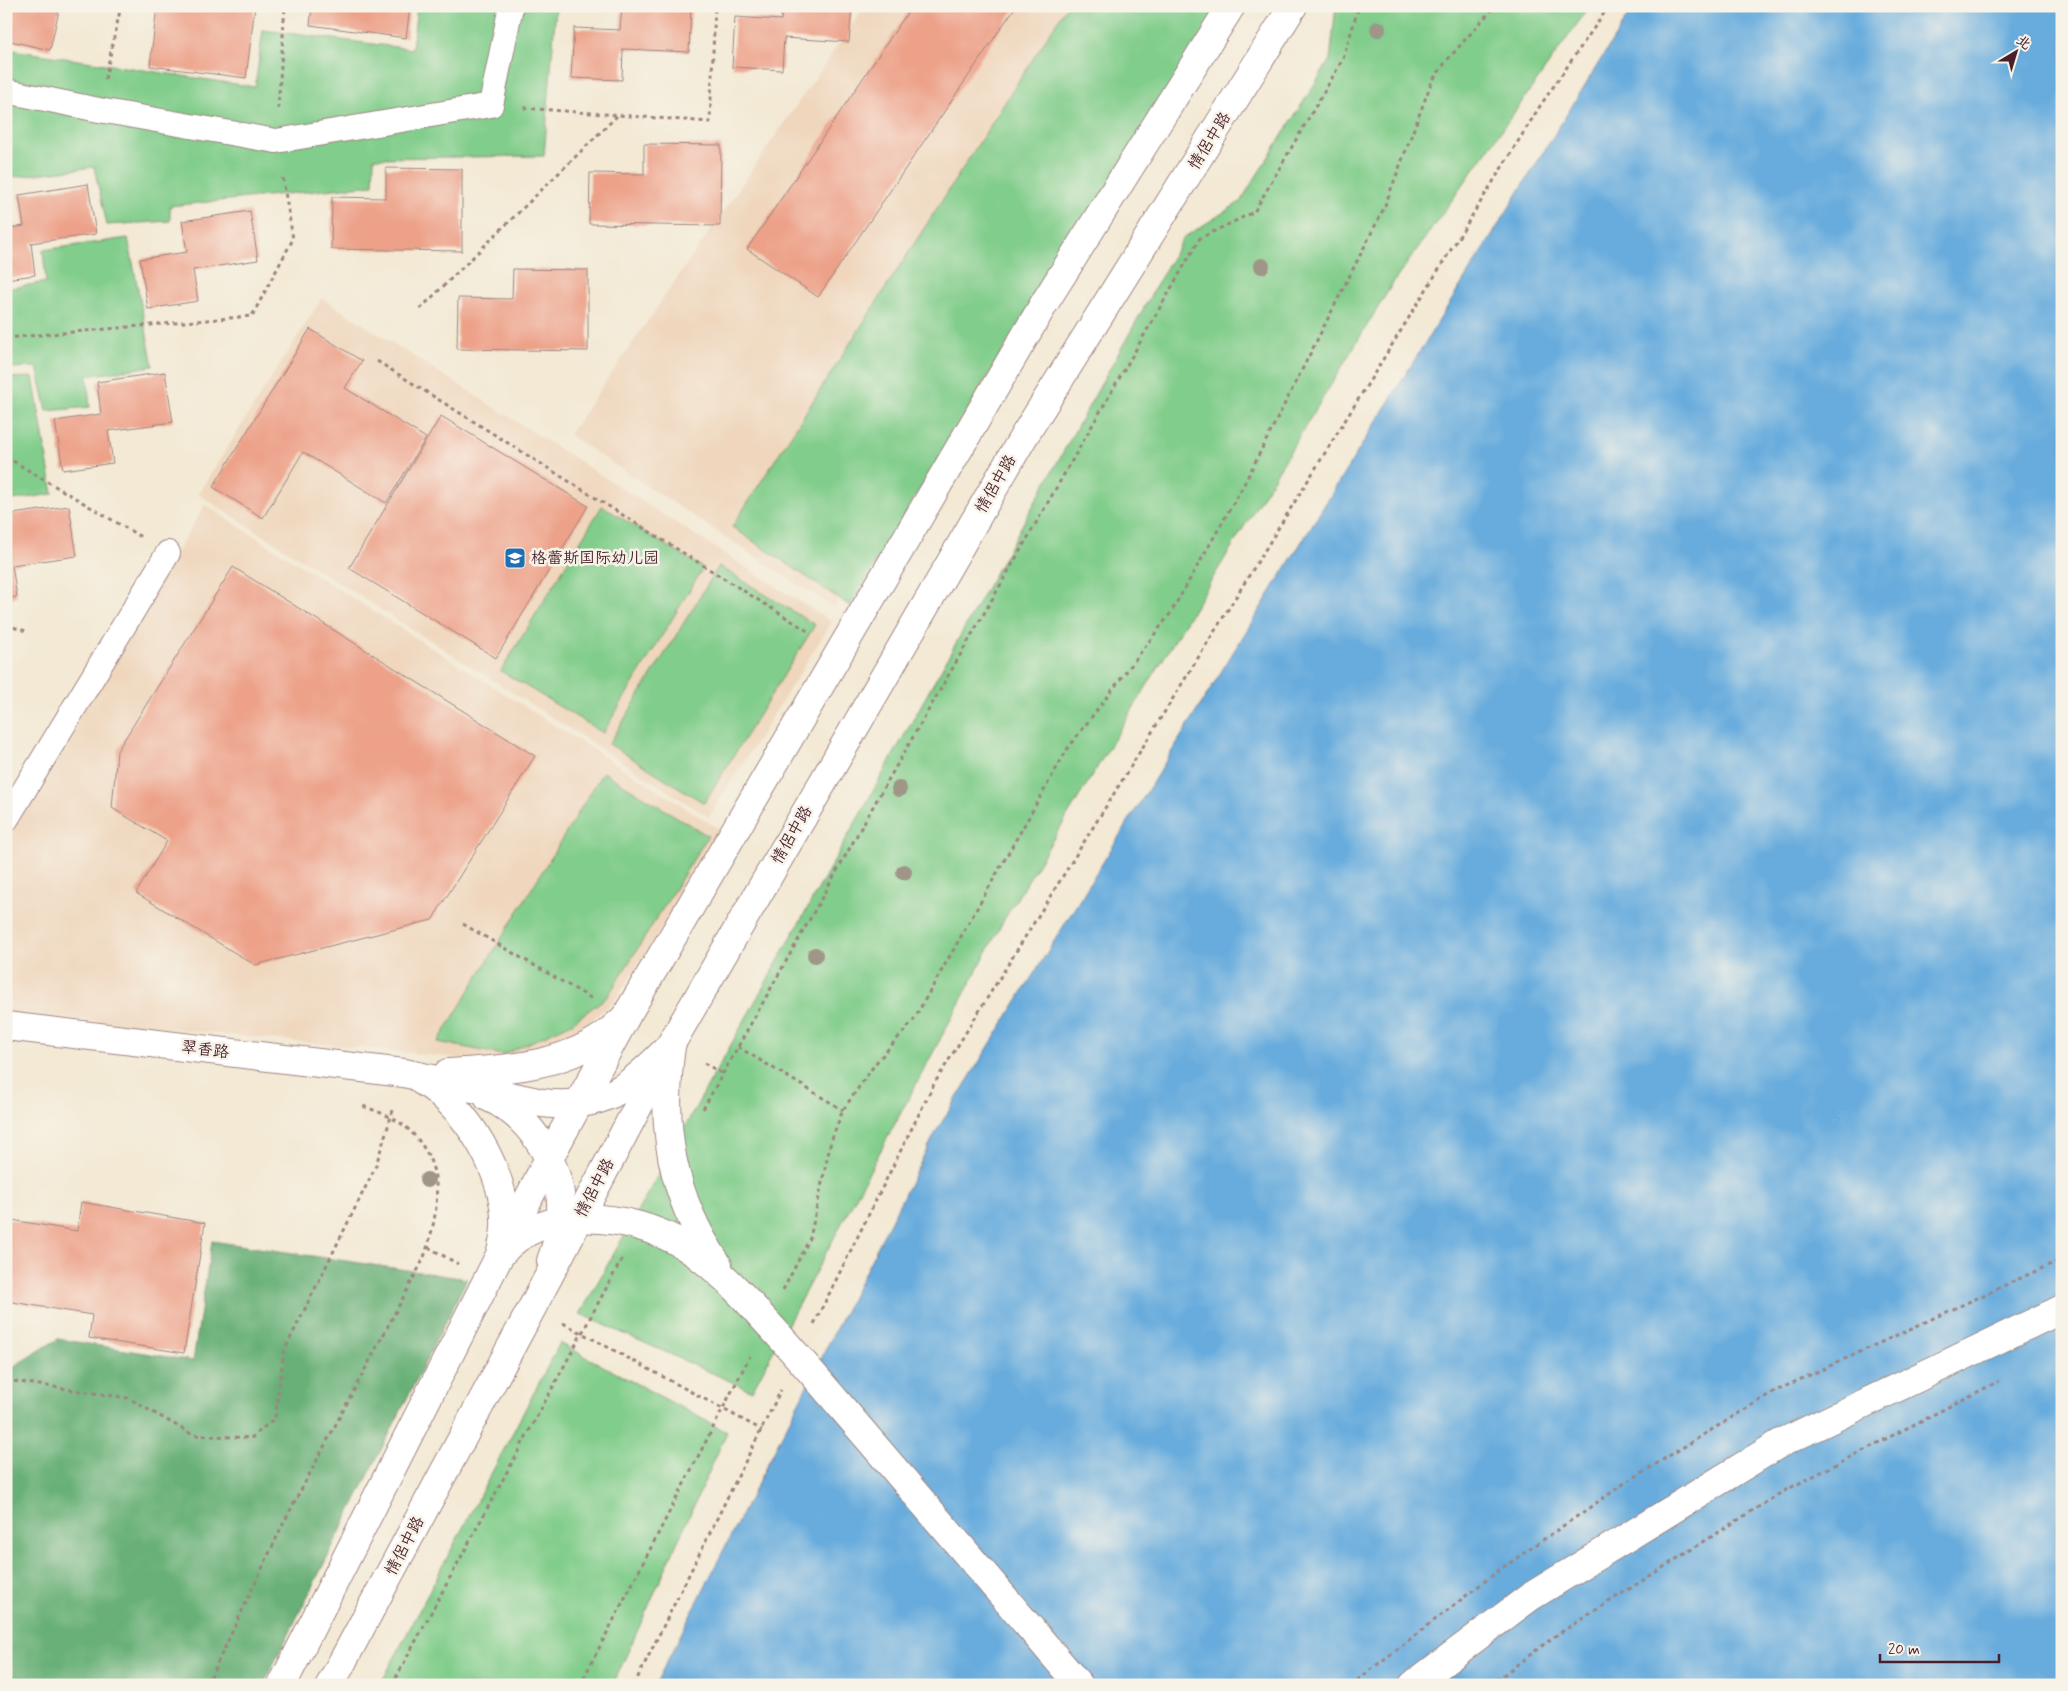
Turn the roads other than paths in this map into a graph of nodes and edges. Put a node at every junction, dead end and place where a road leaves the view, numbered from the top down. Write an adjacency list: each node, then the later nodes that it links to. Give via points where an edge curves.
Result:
1 (511, 6): 4 (lane, via 491,105 276,142)
2 (1231, 6): 7 (main road, via 1045,302)
3 (1293, 6): 9 (main road, 情侶中路, via 1024,436)
4 (6, 91)
5 (168, 553): 6 (lane)
6 (6, 820)
7 (625, 1018): 10 (main road, via 604,1036 587,1045 560,1057 524,1066 488,1071); 12 (main road)
8 (6, 1026): 10 (main road, 翠香路)
9 (671, 1044): 12 (main road, via 647,1069 617,1091); 14 (main road, 情侶中路); 16 (main road, via 666,1115 673,1163 699,1235)
10 (404, 1073): 11 (main road); 15 (main road, via 437,1091 455,1106 481,1144 498,1182 503,1203 505,1226)
11 (464, 1086): 12 (main road, via 542,1103); 13 (main road, via 511,1111 538,1139)
12 (578, 1105): 13 (main road)
13 (548, 1158): 14 (main road); 15 (main road)
14 (570, 1220): 15 (main road, via 541,1226 520,1236); 16 (main road, via 622,1222 656,1231 682,1244); 19 (main road, 情侶中路, via 534,1306)
15 (500, 1255): 18 (main road)
16 (730, 1282): 20 (main road, via 798,1356)
17 (2062, 1309): 21 (main road, via 1779,1444 1530,1597)
18 (282, 1685)
19 (330, 1685)
20 (1079, 1685)
21 (1413, 1685)

